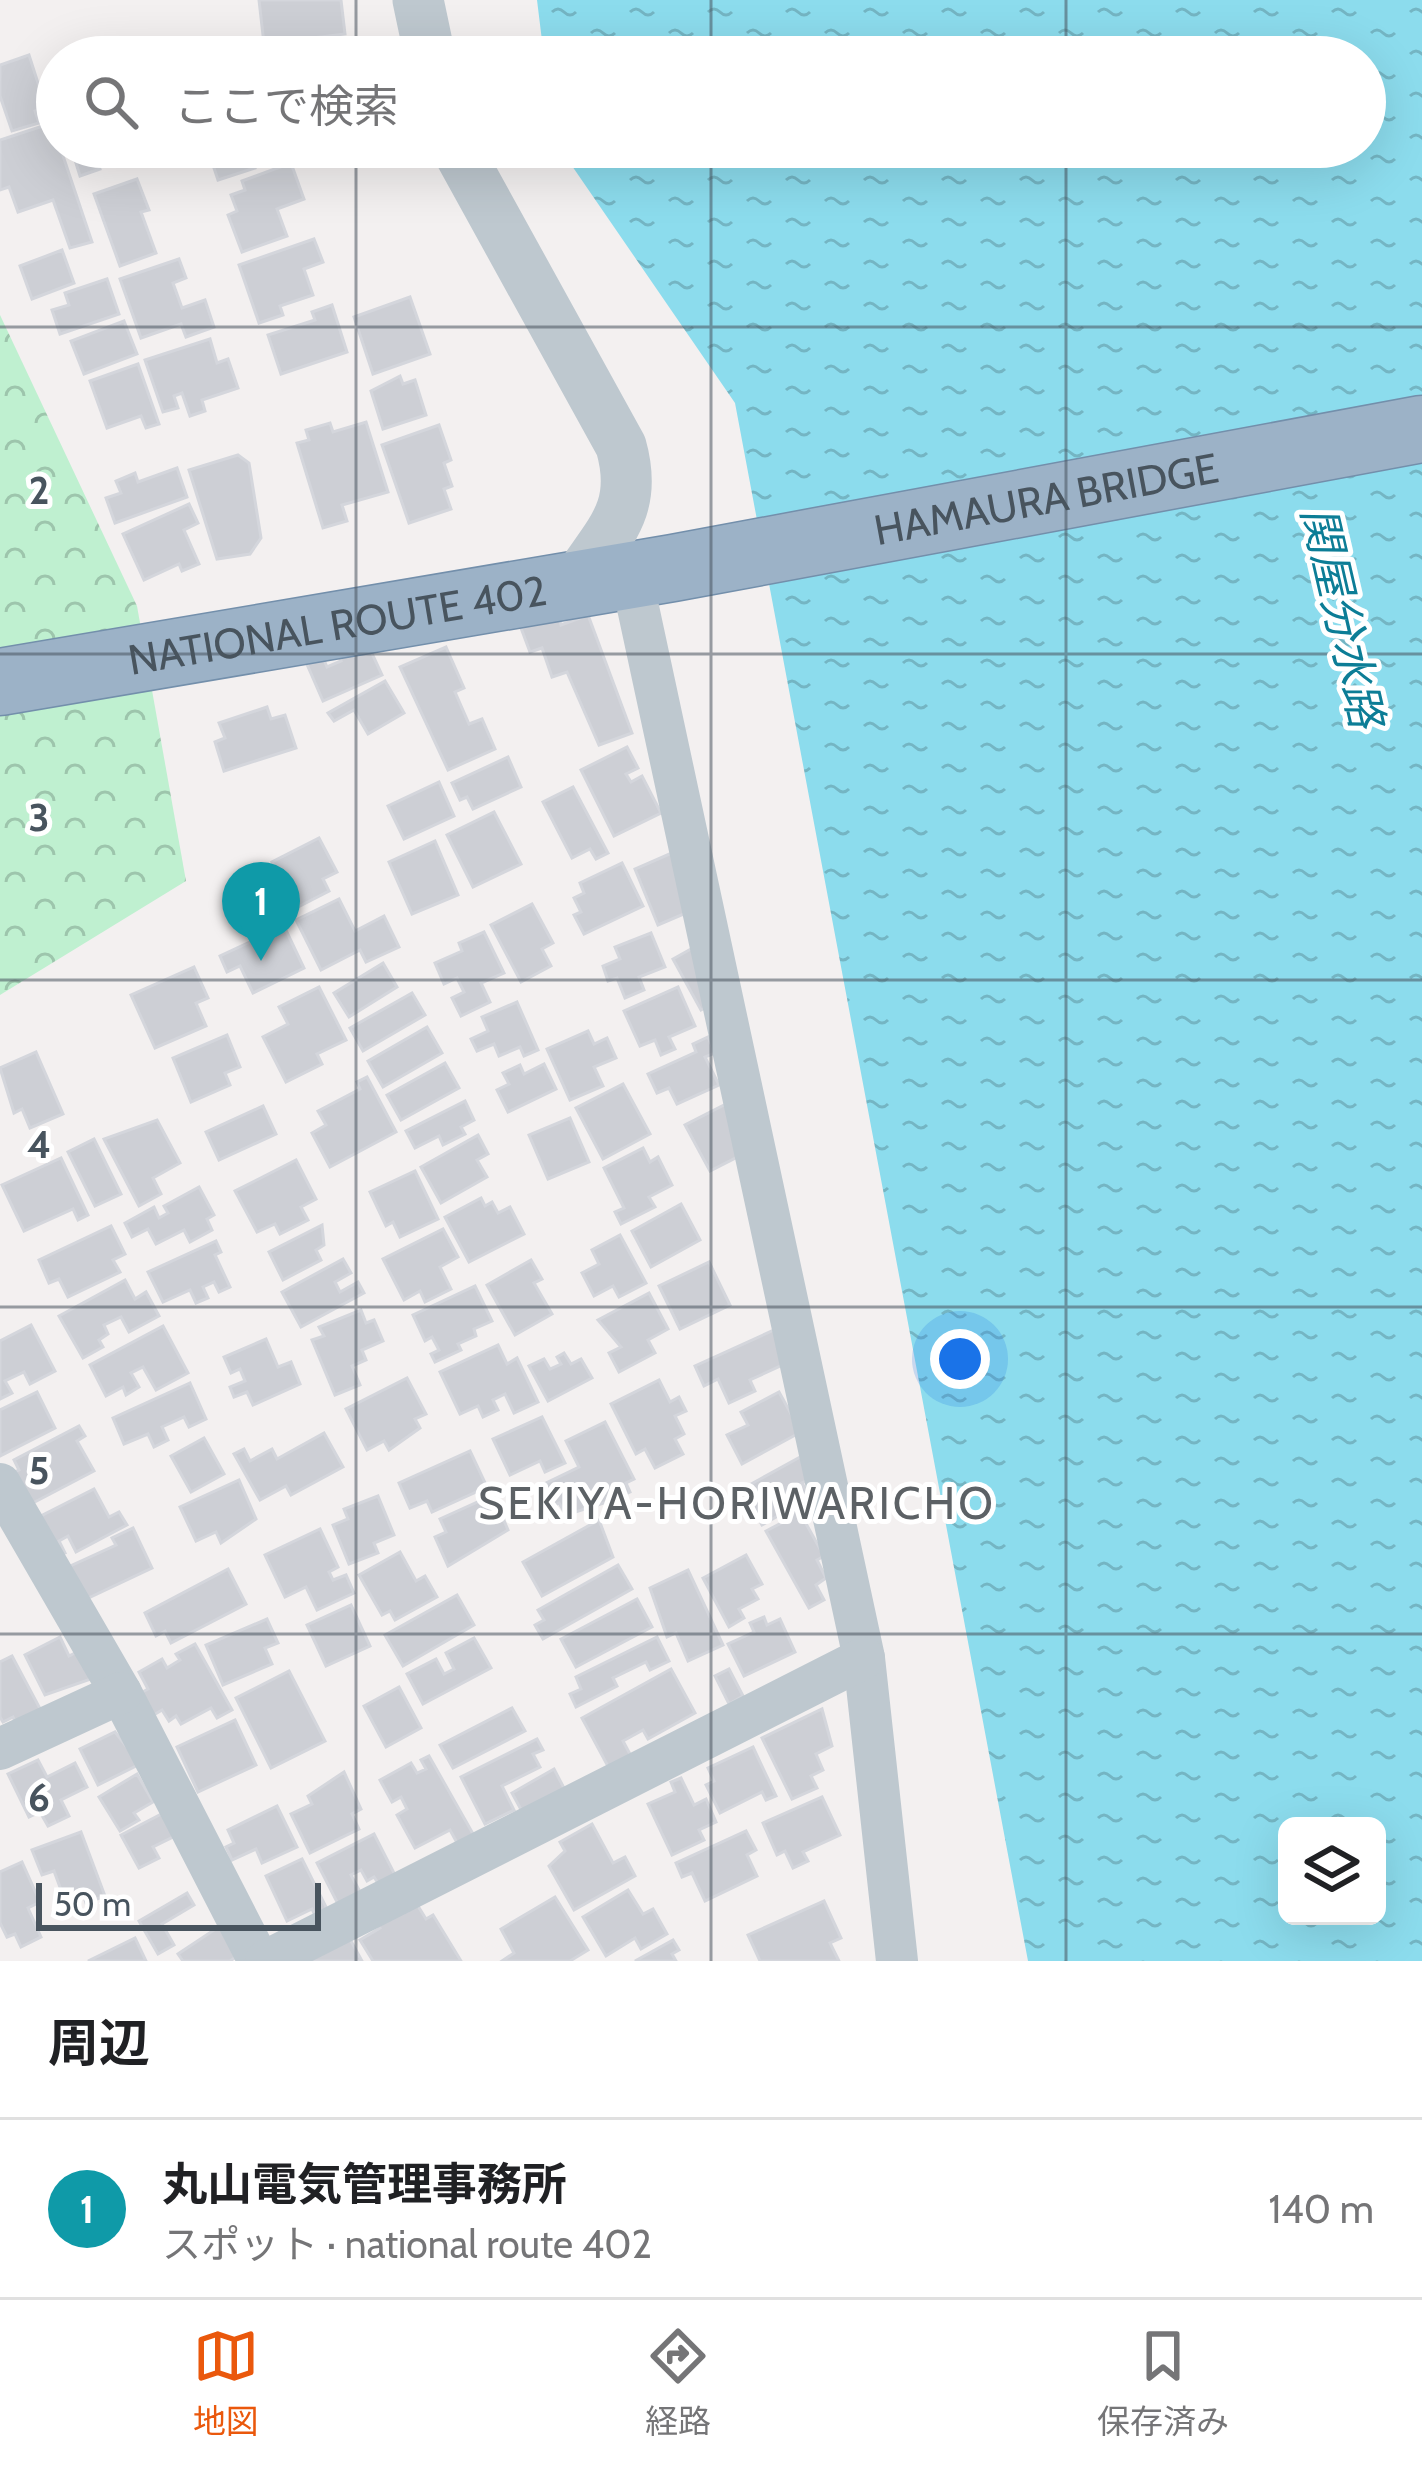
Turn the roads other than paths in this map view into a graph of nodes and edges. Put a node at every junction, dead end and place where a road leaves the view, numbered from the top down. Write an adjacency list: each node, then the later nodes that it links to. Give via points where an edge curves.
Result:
1 (418, 0): 2 (street)
2 (426, 36)
3 (468, 168): 5 (street, via 621,446 632,482 621,514)
4 (1422, 429): 5 (highway, HAMAURA BRIDGE)
5 (626, 576): 6 (highway, NATIONAL ROUTE 402); 8 (street)
6 (0, 682)
7 (0, 1484): 9 (street)
8 (864, 1658): 11 (street); 12 (street)
9 (121, 1693): 10 (street); 11 (street)
10 (0, 1749)
11 (263, 1961)
12 (896, 1961)

